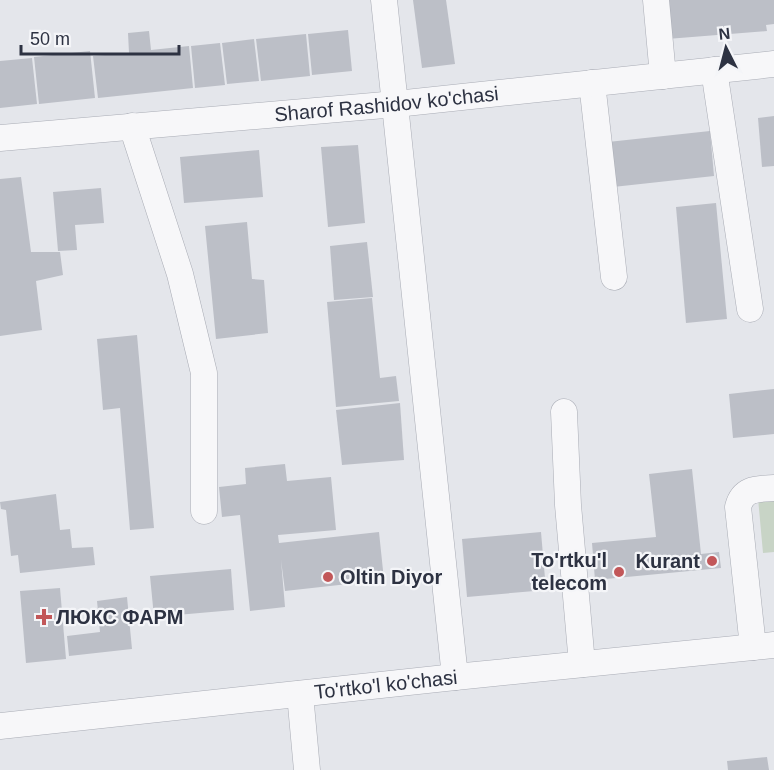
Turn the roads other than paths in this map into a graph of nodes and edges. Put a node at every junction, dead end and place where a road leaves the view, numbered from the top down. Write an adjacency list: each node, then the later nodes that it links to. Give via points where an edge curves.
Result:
1 (384, 0): 7 (street)
2 (656, 0): 5 (street)
3 (774, 64): 4 (street, Sharof Rashidov ko'chasi)
4 (714, 70): 5 (street, Sharof Rashidov ko'chasi); 11 (street)
5 (663, 76): 6 (street, Sharof Rashidov ko'chasi)
6 (592, 83): 7 (street, Sharof Rashidov ko'chasi); 10 (street)
7 (396, 104): 8 (street, Sharof Rashidov ko'chasi); 17 (street)
8 (132, 126): 9 (street, Sharof Rashidov ko'chasi); 14 (street, via 180,274 204,373)
9 (0, 138)
10 (614, 277)
11 (750, 309)
12 (564, 412): 16 (street)
13 (774, 488): 15 (street, via 748,492 738,507)
14 (204, 511)
15 (763, 646): 16 (street, To'rtko'l ko'chasi)
16 (582, 664): 17 (street, To'rtko'l ko'chasi)
17 (455, 677): 18 (street, To'rtko'l ko'chasi)
18 (300, 694): 19 (street, To'rtko'l ko'chasi); 20 (street)
19 (0, 726)
20 (307, 770)

